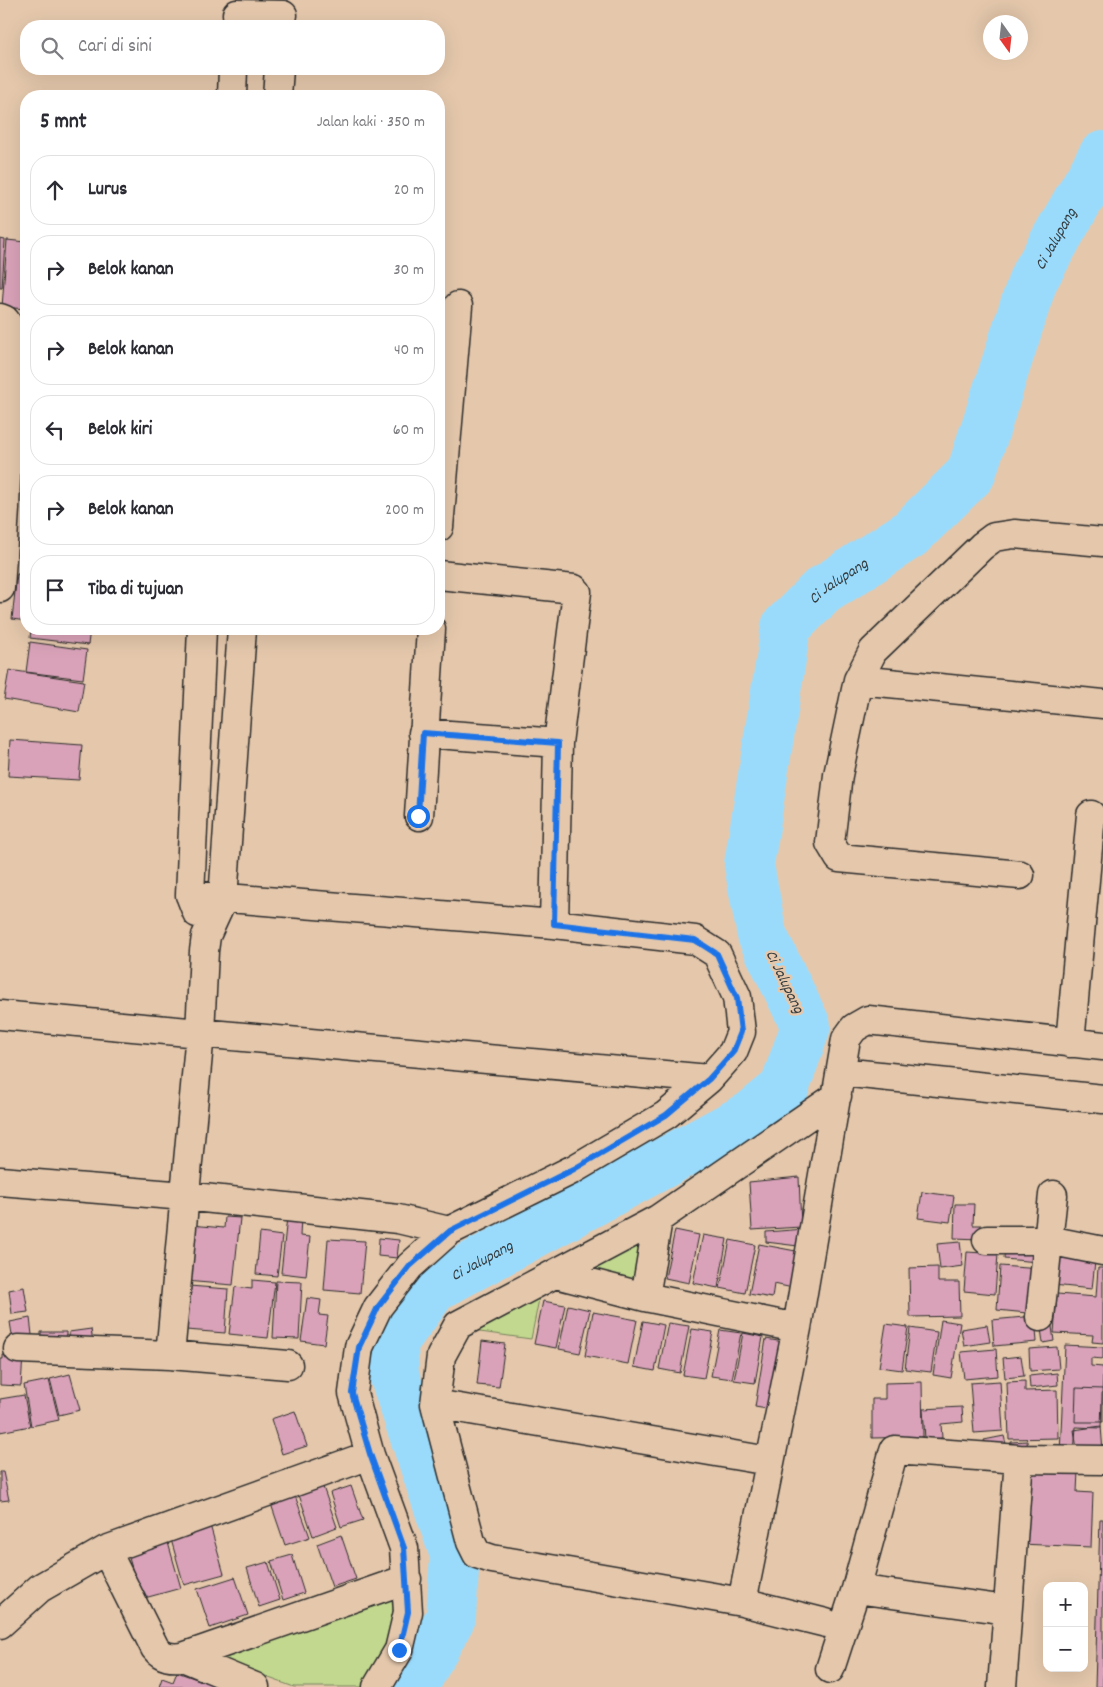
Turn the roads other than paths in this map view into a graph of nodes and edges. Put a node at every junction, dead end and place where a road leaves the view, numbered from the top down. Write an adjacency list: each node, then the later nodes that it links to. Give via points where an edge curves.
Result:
1 (237, 13): 2 (street)
2 (283, 14)
3 (234, 75): 5 (street)
4 (279, 75): 6 (street)
5 (232, 90)
6 (277, 90)
7 (458, 306): 9 (street)
8 (0, 318): 10 (street, via 11,329)
9 (445, 457)
10 (10, 511): 11 (street)
11 (10, 535): 14 (street)
12 (1103, 542): 18 (street, via 1014,534 994,537 873,651)
13 (445, 577): 21 (street, via 574,589 577,592)
14 (0, 588)
15 (202, 635): 25 (street)
16 (242, 635): 26 (street)
17 (431, 635): 20 (street)
18 (858, 680): 19 (street); 24 (street, via 838,775 830,843 833,851 839,858)
19 (1103, 704)
20 (423, 733): 21 (street); 23 (street)
21 (558, 743): 27 (street)
22 (1091, 815): 31 (street)
23 (418, 816)
24 (1020, 875)
25 (190, 896): 26 (street); 28 (street)
26 (224, 899): 27 (street); 28 (street)
27 (554, 924): 33 (street, via 695,940 717,954 737,998 741,1032 733,1052)
28 (206, 936): 30 (street)
29 (0, 1015): 30 (street)
30 (200, 1033): 33 (street); 38 (street)
31 (1070, 1043): 32 (street); 34 (street, via 868,1020 854,1028 846,1039)
32 (1103, 1046)
33 (709, 1079): 40 (street, via 666,1115 574,1169)
34 (839, 1084): 35 (street); 39 (street); 47 (street)
35 (1103, 1099)
36 (0, 1181): 38 (street)
37 (1053, 1195): 42 (street)
38 (185, 1196): 40 (street, via 398,1219); 49 (street)
39 (658, 1219): 44 (street); 45 (street)
40 (450, 1231): 52 (street, via 410,1266 378,1307 359,1347 352,1393)
41 (987, 1240): 42 (street)
42 (1048, 1240): 43 (street); 46 (street)
43 (1103, 1251)
44 (556, 1274): 45 (street); 51 (street, via 458,1325 441,1356)
45 (645, 1297): 47 (street)
46 (1040, 1317)
47 (797, 1328): 55 (street)
48 (18, 1349): 49 (street)
49 (170, 1355): 50 (street)
50 (288, 1365)
51 (435, 1404): 55 (street); 59 (street, via 471,1542 477,1554)
52 (370, 1454): 56 (street); 57 (street, via 404,1548)
53 (1019, 1459): 54 (street); 58 (street, via 894,1450); 60 (street)
54 (1103, 1460)
55 (769, 1461): 59 (street)
56 (106, 1550): 62 (street, via 40,1588); 63 (street, via 160,1655)
57 (407, 1579): 63 (street); 66 (street, via 408,1612 399,1650)
58 (856, 1589): 60 (street); 64 (street)
59 (742, 1602): 61 (street)
60 (1007, 1610): 67 (street)
61 (826, 1623)
62 (0, 1624)
63 (183, 1657): 65 (street)
64 (830, 1669)
65 (255, 1687)
66 (377, 1687)
67 (1002, 1687)

